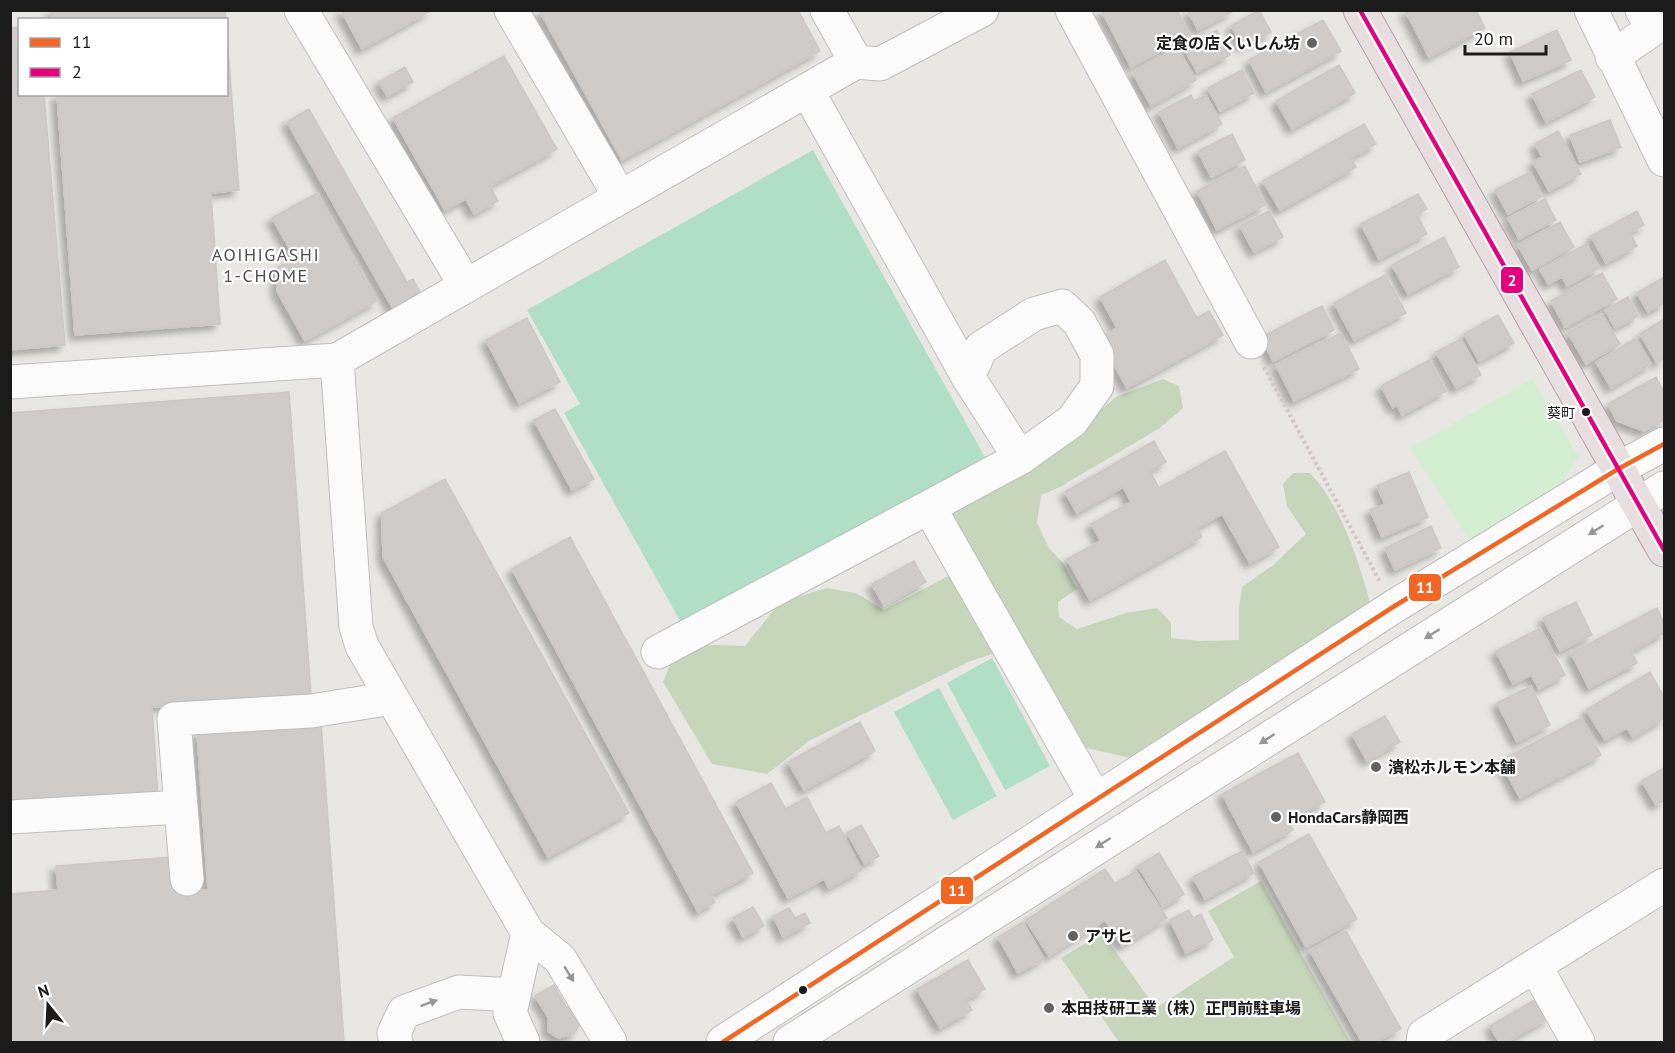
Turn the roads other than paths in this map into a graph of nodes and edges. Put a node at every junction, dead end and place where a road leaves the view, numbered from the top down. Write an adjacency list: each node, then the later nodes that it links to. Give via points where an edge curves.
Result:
1 (302, 10): 14 (street)
2 (511, 10): 13 (street)
3 (827, 10): 10 (street)
4 (982, 10): 10 (street, via 880,64)
5 (1071, 10): 15 (street)
6 (1360, 10): 21 (highway)
7 (1591, 10): 9 (street)
8 (1653, 23): 9 (street)
9 (1612, 57): 12 (street)
10 (856, 62): 11 (street)
11 (807, 90): 13 (street); 17 (street)
12 (1665, 160)
13 (620, 197): 14 (street)
14 (466, 286): 16 (street)
15 (1251, 342)
16 (337, 360): 18 (street); 26 (street, via 356,627 362,646)
17 (968, 377): 20 (street); 20 (street, via 981,348 1034,314 1062,306 1079,322 1096,355 1096,386 1072,421)
18 (10, 382)
19 (1665, 444): 21 (street)
20 (1020, 458): 23 (street)
21 (1618, 469): 22 (highway); 27 (street, via 1393,607)
22 (1652, 496): 24 (highway); 39 (street, one-way to 39)
23 (929, 507): 25 (street); 27 (street)
24 (1665, 550)
25 (658, 652)
26 (392, 698): 28 (street, via 311,711 174,719); 32 (street)
27 (1096, 800): 38 (street)
28 (181, 807): 29 (street); 30 (street)
29 (10, 817)
30 (188, 879)
31 (1665, 885): 33 (street)
32 (528, 933): 34 (street); 37 (street, one-way to 37, via 560,959)
33 (1535, 966): 40 (street, via 1424,1035); 41 (street)
34 (514, 995): 35 (street, one-way to 34, via 394,1033 404,1012 459,992); 36 (street, via 510,1013)
35 (396, 1042)
36 (524, 1042)
37 (610, 1042)
38 (723, 1042)
39 (790, 1042)
40 (1423, 1042)
41 (1578, 1042)

